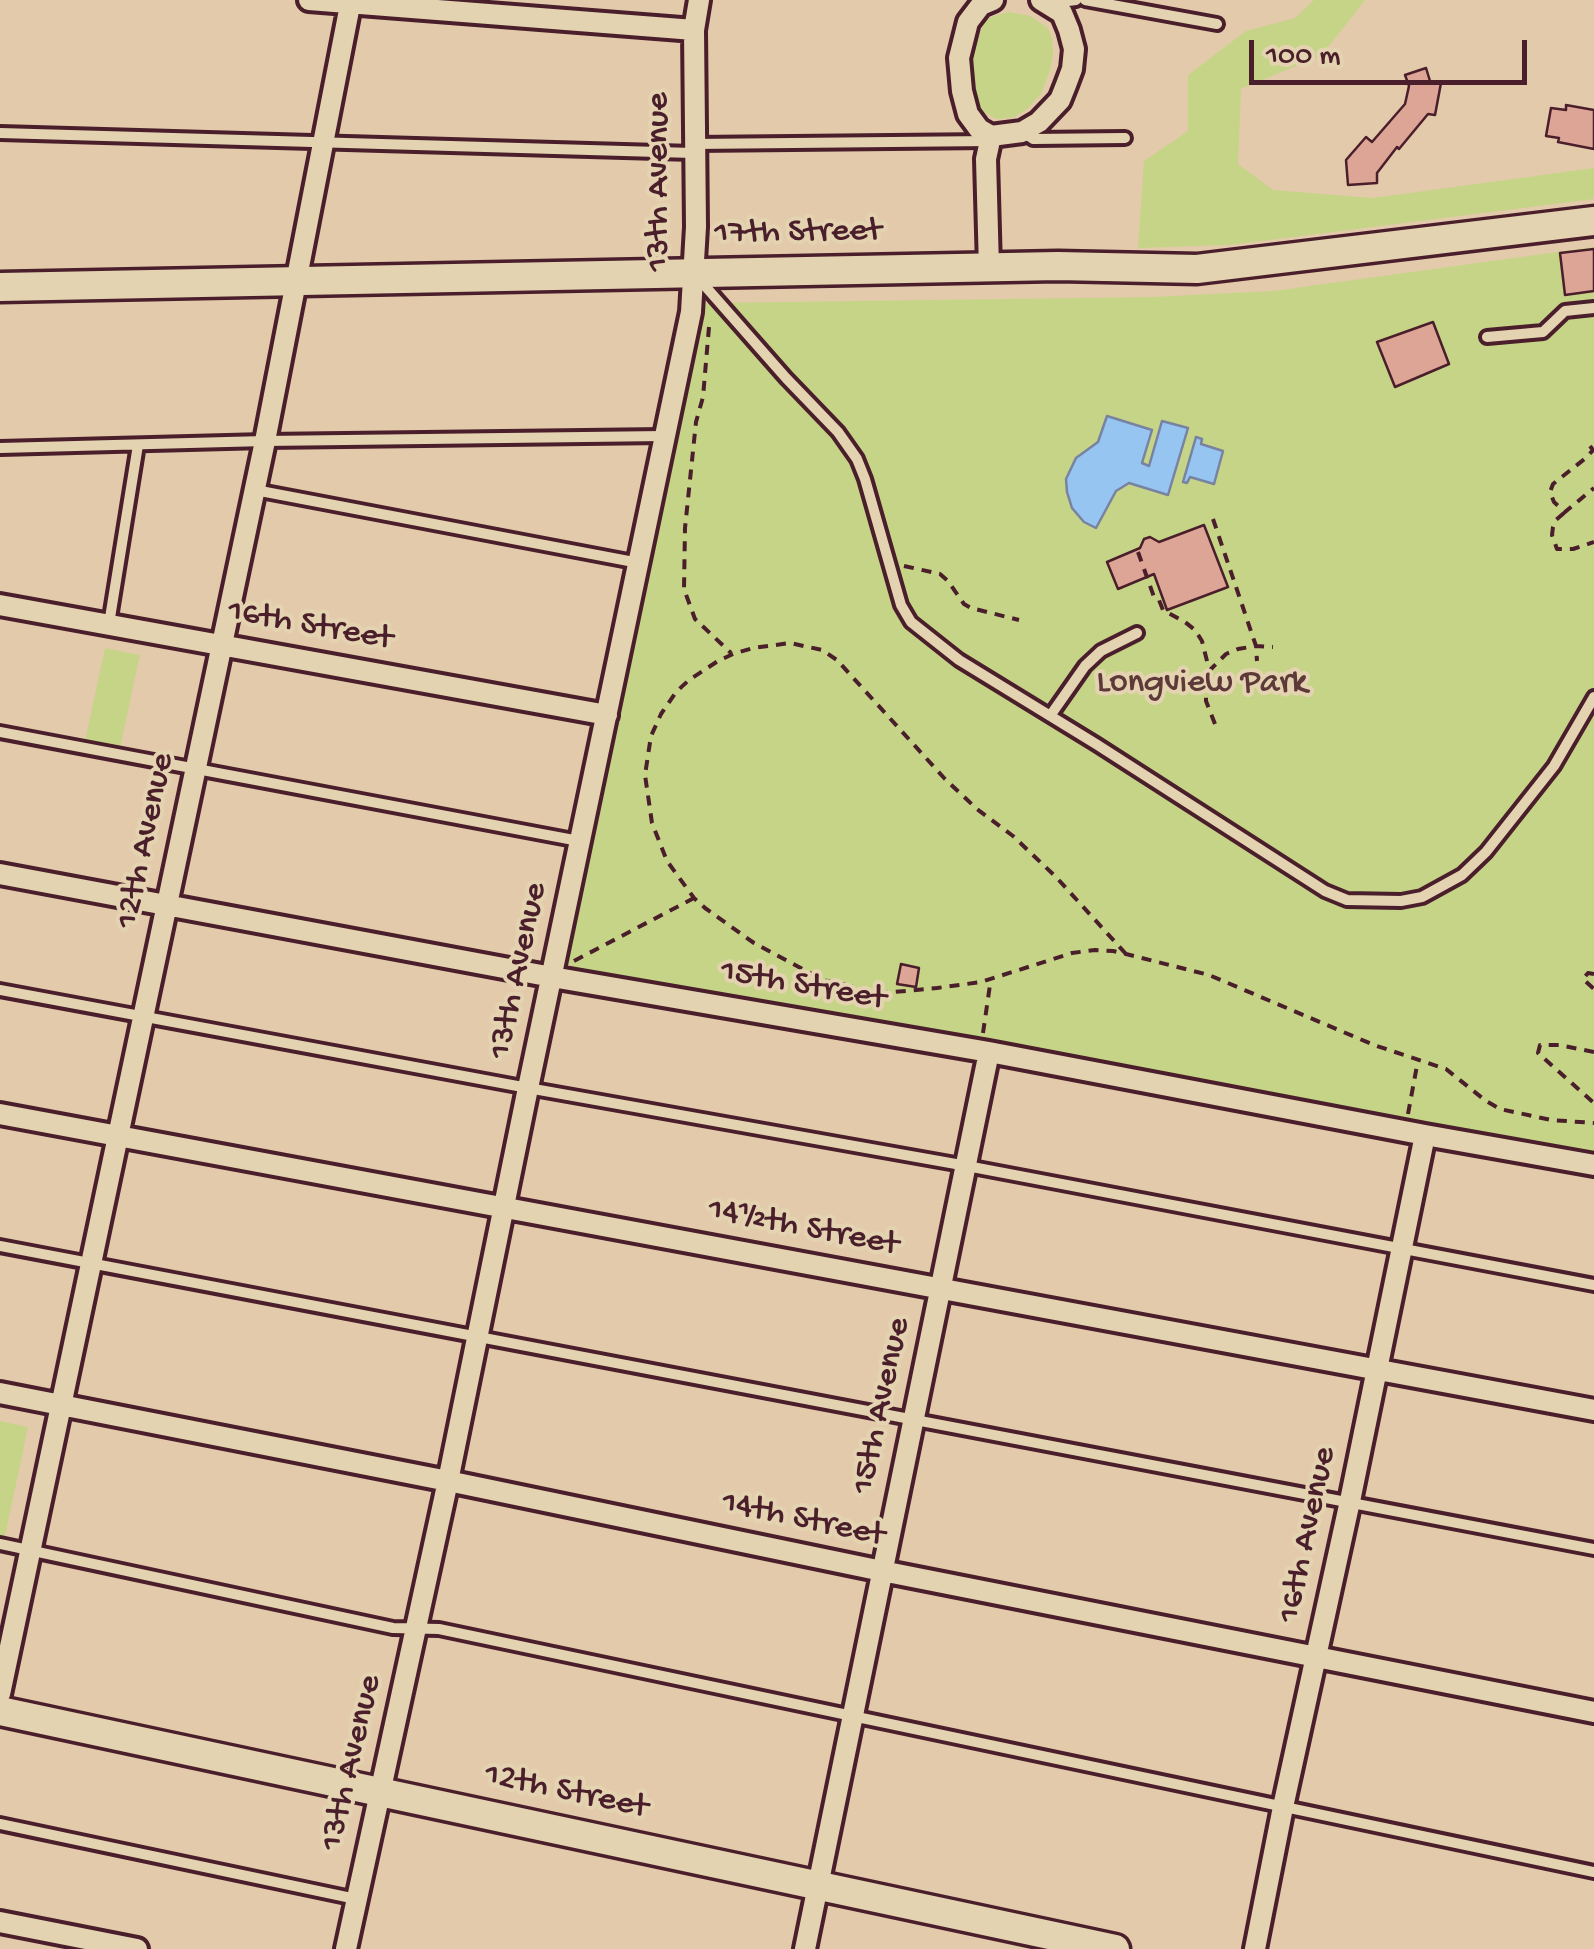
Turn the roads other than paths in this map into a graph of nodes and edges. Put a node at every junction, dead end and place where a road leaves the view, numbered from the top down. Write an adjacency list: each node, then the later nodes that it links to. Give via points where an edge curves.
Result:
1 (308, 0): 6 (street)
2 (699, 0): 9 (street, 13th Avenue)
3 (991, 0): 12 (street, via 968,22 959,58 968,114)
4 (1076, 0): 7 (lane)
5 (1085, 0): 8 (lane)
6 (351, 2): 9 (street); 14 (street, 12th Avenue)
7 (1045, 2): 10 (street, via 1062,13 1069,30 1072,69 1060,100)
8 (1217, 24)
9 (694, 30): 15 (street, 13th Avenue)
10 (1022, 132): 12 (street); 13 (lane, via 1034,139)
11 (0, 133): 14 (lane)
12 (990, 138): 15 (lane); 17 (street)
13 (1124, 138)
14 (324, 142): 15 (lane); 18 (street, 12th Avenue)
15 (694, 148): 19 (street, 13th Avenue)
16 (1594, 220): 17 (street, 17th Street, via 1197,269)
17 (990, 268): 19 (street, 17th Street)
18 (298, 280): 19 (street, 17th Street); 20 (street, 17th Street); 24 (street, 12th Avenue)
19 (702, 283): 23 (street, 13th Avenue); 35 (lane, via 857,459 911,622)
20 (0, 287)
21 (1594, 308): 22 (lane, via 1565,311 1542,332)
22 (1488, 337)
23 (666, 436): 24 (lane); 28 (street, 13th Avenue)
24 (265, 441): 25 (lane); 27 (street, 12th Avenue)
25 (138, 445): 26 (lane); 30 (lane)
26 (0, 448)
27 (255, 490): 28 (lane); 32 (street, 12th Avenue)
28 (640, 563): 34 (street, 13th Avenue)
29 (0, 605): 30 (street, 16th Street)
30 (109, 625): 32 (street, 16th Street)
31 (1136, 632): 35 (lane, via 1085,666)
32 (222, 644): 34 (street, 16th Street); 37 (street, 12th Avenue)
33 (1594, 697): 35 (lane, via 1554,766 1486,852 1444,887 1401,901 1348,900 1324,891)
34 (608, 715): 38 (street, 13th Avenue)
35 (1050, 716)
36 (0, 732): 37 (lane)
37 (196, 768): 38 (lane); 40 (street, 12th Avenue)
38 (580, 842): 41 (street, 13th Avenue)
39 (0, 874): 40 (street, 15th Street)
40 (166, 905): 41 (street, 15th Street); 43 (street, 12th Avenue)
41 (561, 970): 44 (street, 15th Street); 45 (street, 13th Avenue)
42 (0, 990): 43 (lane)
43 (143, 1017): 45 (lane); 48 (street, 12th Avenue)
44 (984, 1051): 47 (street, 15th Street); 50 (street, 15th Avenue)
45 (528, 1088): 50 (lane); 51 (street, 13th Avenue)
46 (0, 1114): 48 (street, 14½th Street)
47 (1415, 1133): 49 (street, 15th Street); 53 (street, 16th Avenue)
48 (118, 1136): 51 (street, 14½th Street); 54 (street, 12th Avenue)
49 (1594, 1164)
50 (967, 1166): 53 (lane); 56 (street, 15th Avenue)
51 (504, 1206): 56 (street, 14½th Street); 57 (street, 13th Avenue)
52 (0, 1246): 54 (lane)
53 (1402, 1248): 55 (lane); 58 (street, 16th Avenue)
54 (90, 1263): 57 (lane); 60 (street, 12th Avenue)
55 (1594, 1285)
56 (940, 1288): 58 (street, 14½th Street); 62 (street, 15th Avenue)
57 (478, 1336): 62 (lane); 63 (street, 13th Avenue)
58 (1377, 1371): 61 (street, 14½th Street); 64 (street, 16th Avenue)
59 (0, 1393): 60 (street, 14th Street)
60 (62, 1405): 63 (street, 14th Street); 66 (street, 12th Avenue)
61 (1594, 1410)
62 (914, 1419): 64 (lane); 68 (street, 15th Avenue)
63 (448, 1480): 68 (street, 14th Street); 69 (street, 13th Avenue)
64 (1350, 1501): 67 (lane); 70 (street, 16th Avenue)
65 (0, 1544): 66 (lane)
66 (30, 1550): 69 (lane); 71 (street, 12th Avenue)
67 (1594, 1550)
68 (882, 1571): 70 (street, 14th Street); 74 (street, 15th Avenue)
69 (416, 1628): 74 (lane); 75 (street, 13th Avenue)
70 (1316, 1658): 73 (street, 14th Street); 76 (street, 16th Avenue)
71 (0, 1694)
72 (0, 1711): 75 (street, 12th Street)
73 (1594, 1712)
74 (851, 1715): 76 (lane); 79 (street, 15th Avenue)
75 (381, 1791): 79 (street, 12th Street); 80 (street, 13th Avenue)
76 (1283, 1806): 78 (lane); 86 (street, 16th Avenue)
77 (0, 1824): 80 (lane)
78 (1594, 1872)
79 (816, 1886): 84 (street, 15th Avenue); 85 (street, 12th Street)
80 (356, 1900): 83 (street, 13th Avenue)
81 (0, 1922): 82 (street)
82 (137, 1949)
83 (346, 1949)
84 (805, 1949)
85 (1115, 1949)
86 (1255, 1949)

